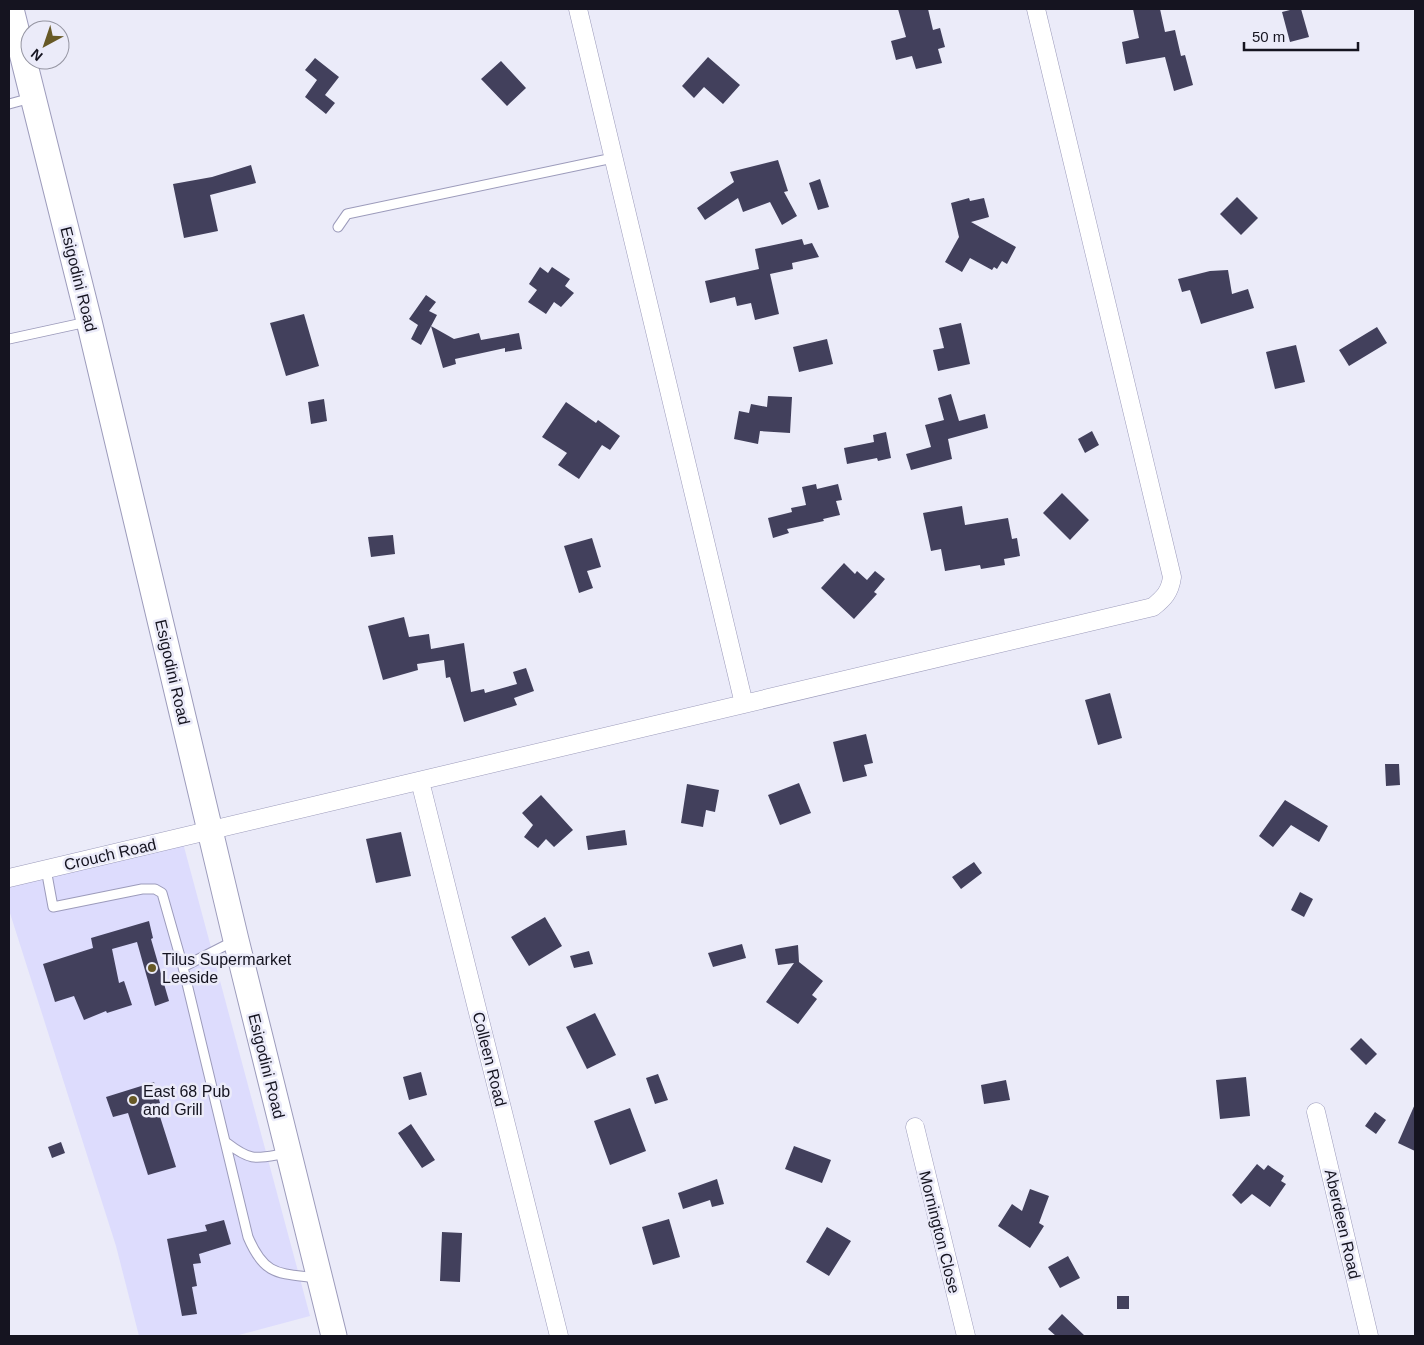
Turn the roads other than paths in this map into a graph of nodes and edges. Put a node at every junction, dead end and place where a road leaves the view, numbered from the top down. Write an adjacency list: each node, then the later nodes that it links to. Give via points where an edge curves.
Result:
1 (11, 9): 4 (main road, Esigodini Road)
2 (578, 9): 6 (street)
3 (1036, 9): 10 (street, Crouch Road, via 1154,494 1172,578 1170,590 1153,606)
4 (33, 98): 5 (lane); 8 (main road, Esigodini Road)
5 (9, 104)
6 (614, 158): 7 (lane, via 346,214); 10 (street)
7 (338, 227)
8 (89, 321): 9 (lane); 12 (main road, Esigodini Road)
9 (9, 339)
10 (744, 704): 11 (street, Crouch Road)
11 (420, 781): 12 (street, Crouch Road); 23 (street, Colleen Road)
12 (211, 830): 13 (street, Crouch Road); 15 (main road, Esigodini Road)
13 (46, 869): 14 (street, Crouch Road); 16 (lane, via 53,906 142,889 155,889 162,893)
14 (9, 878)
15 (236, 940): 16 (lane); 20 (main road, Esigodini Road)
16 (183, 967): 19 (lane)
17 (1316, 1112): 25 (street, Aberdeen Road)
18 (915, 1127): 24 (street, Mornington Close)
19 (227, 1143): 20 (lane, via 244,1156 258,1158); 21 (lane, via 248,1237 257,1258 274,1272)
20 (288, 1153): 21 (main road, Esigodini Road)
21 (319, 1278): 22 (main road, Esigodini Road)
22 (334, 1336)
23 (560, 1336)
24 (966, 1336)
25 (1369, 1336)

